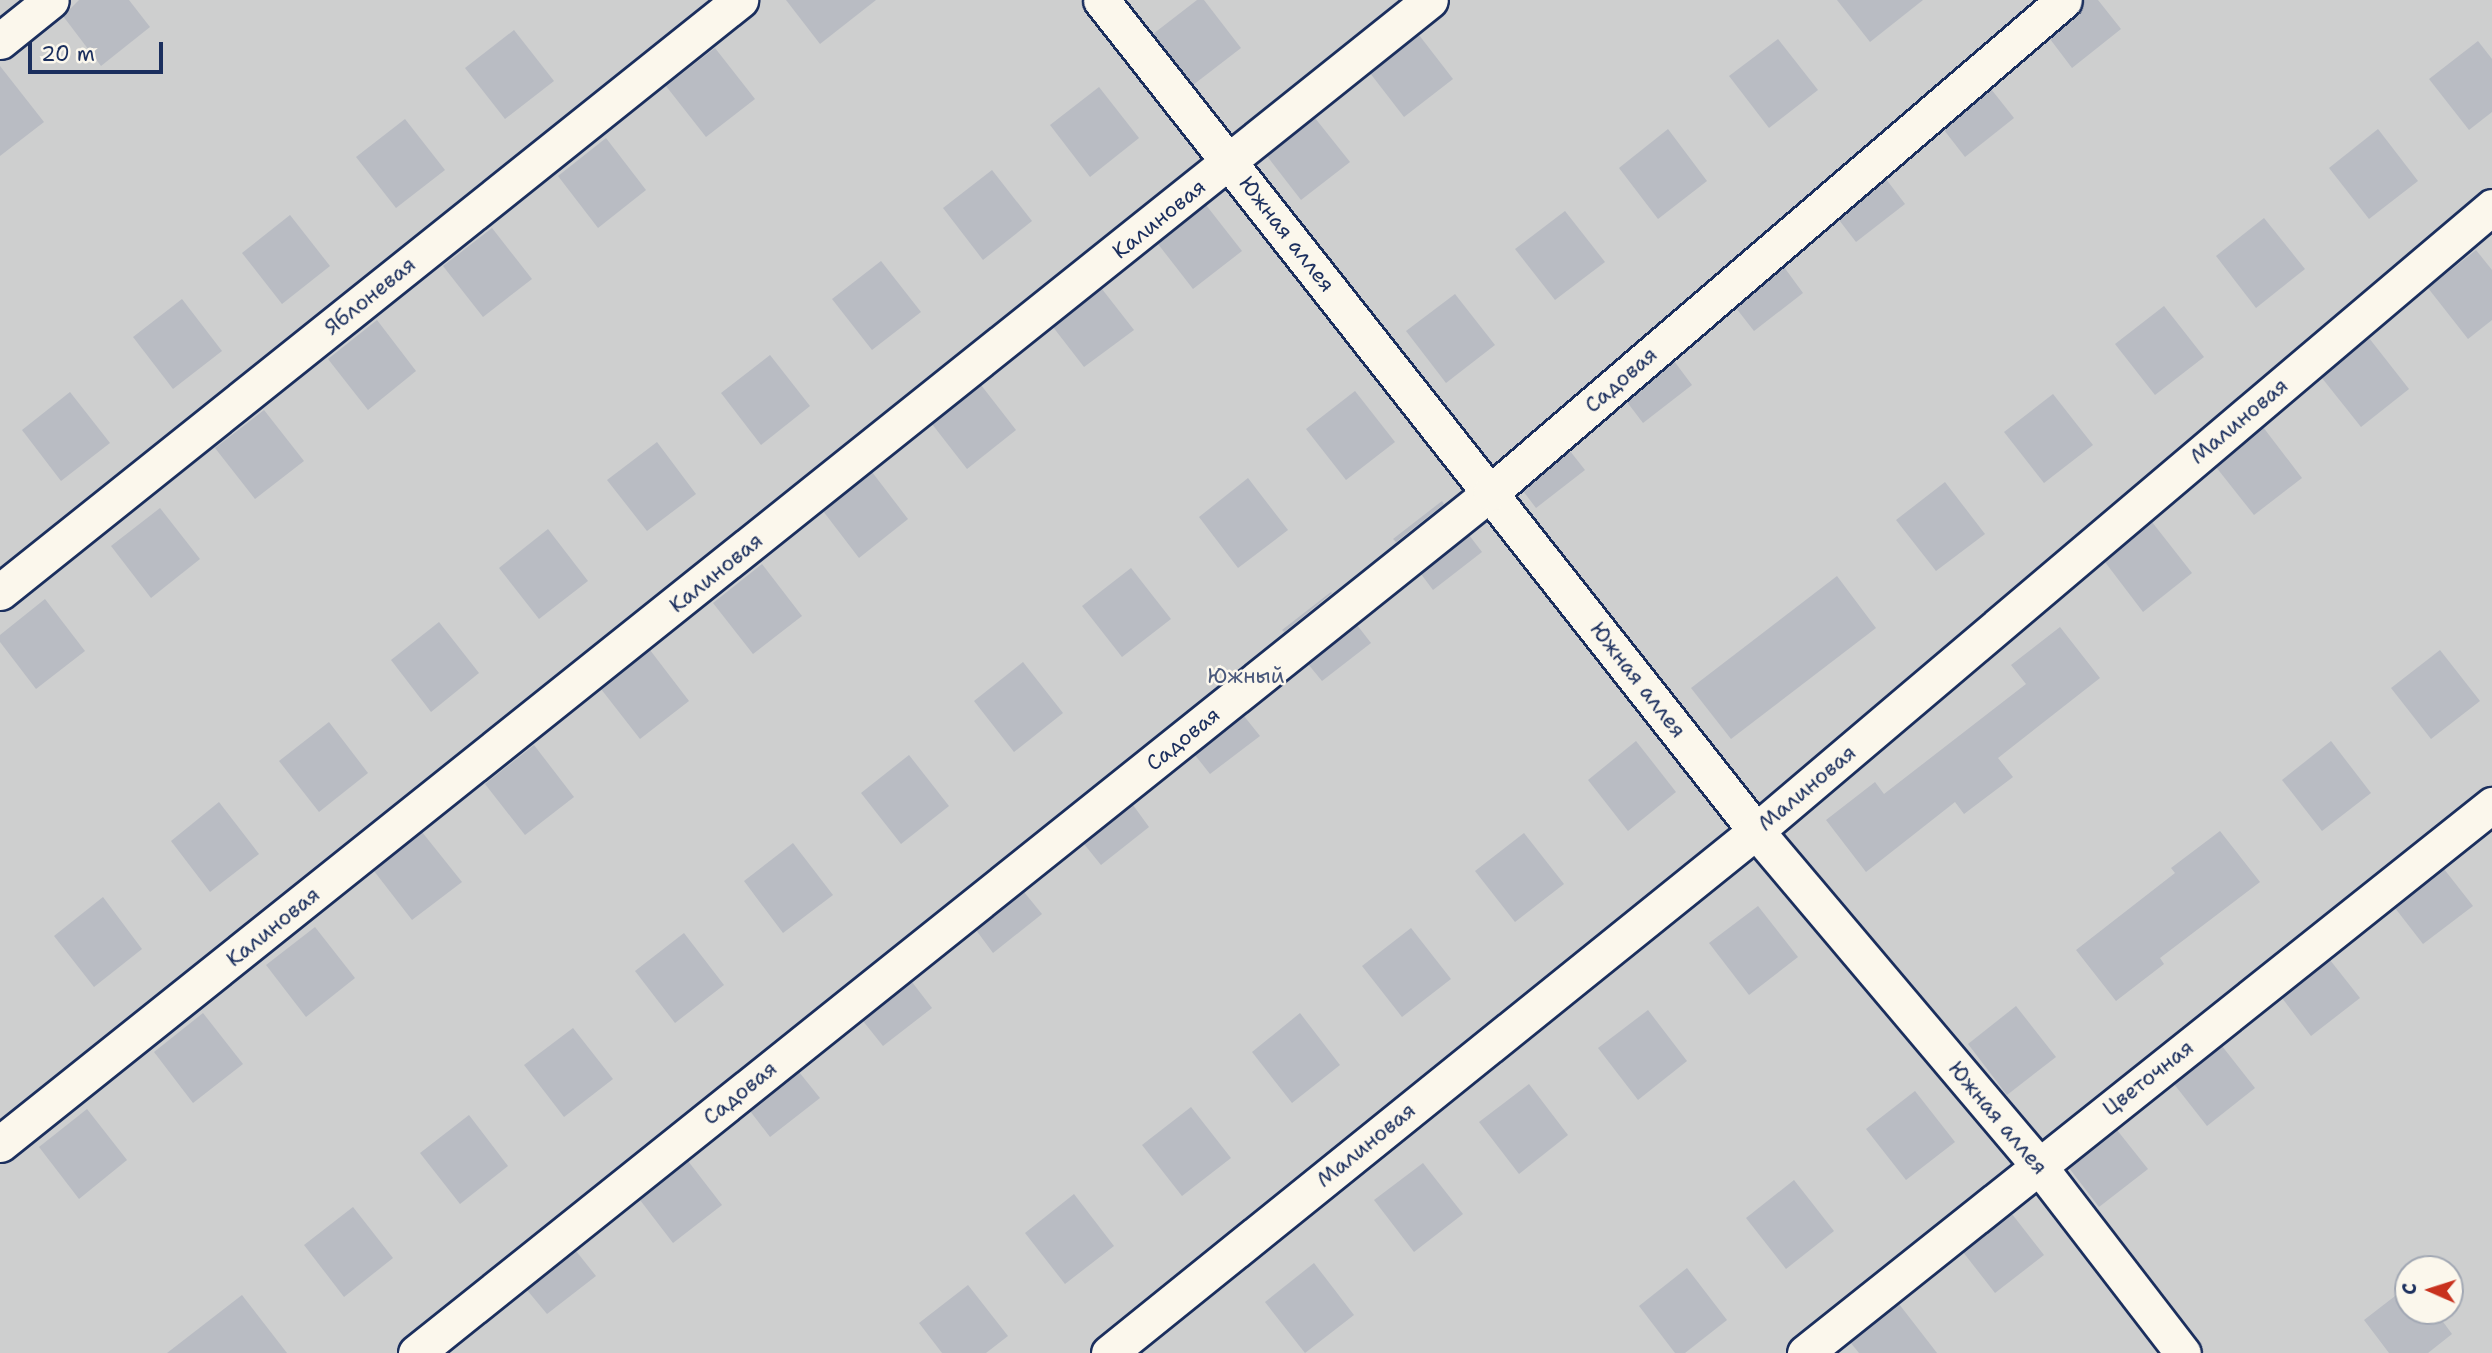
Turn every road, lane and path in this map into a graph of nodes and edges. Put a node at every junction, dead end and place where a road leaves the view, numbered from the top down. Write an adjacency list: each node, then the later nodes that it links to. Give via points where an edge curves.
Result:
1 (51, 0): 6 (street)
2 (740, 0): 10 (street, Яблоневая)
3 (1101, 0): 7 (street, Южная аллея)
4 (1430, 0): 7 (street, Калиновая)
5 (2064, 0): 9 (street, Садовая)
6 (0, 41)
7 (1230, 162): 9 (street, Южная аллея); 13 (street, Калиновая)
8 (2492, 207): 12 (street, Малиновая)
9 (1491, 492): 12 (street, Южная аллея); 15 (street, Садовая)
10 (0, 592)
11 (2492, 805): 14 (street, Цветочная)
12 (1756, 831): 14 (street, Южная аллея); 16 (street, Малиновая)
13 (0, 1144)
14 (2038, 1164): 17 (street, Цветочная); 18 (street, Южная аллея)
15 (416, 1353)
16 (1108, 1353)
17 (1805, 1353)
18 (2183, 1353)

